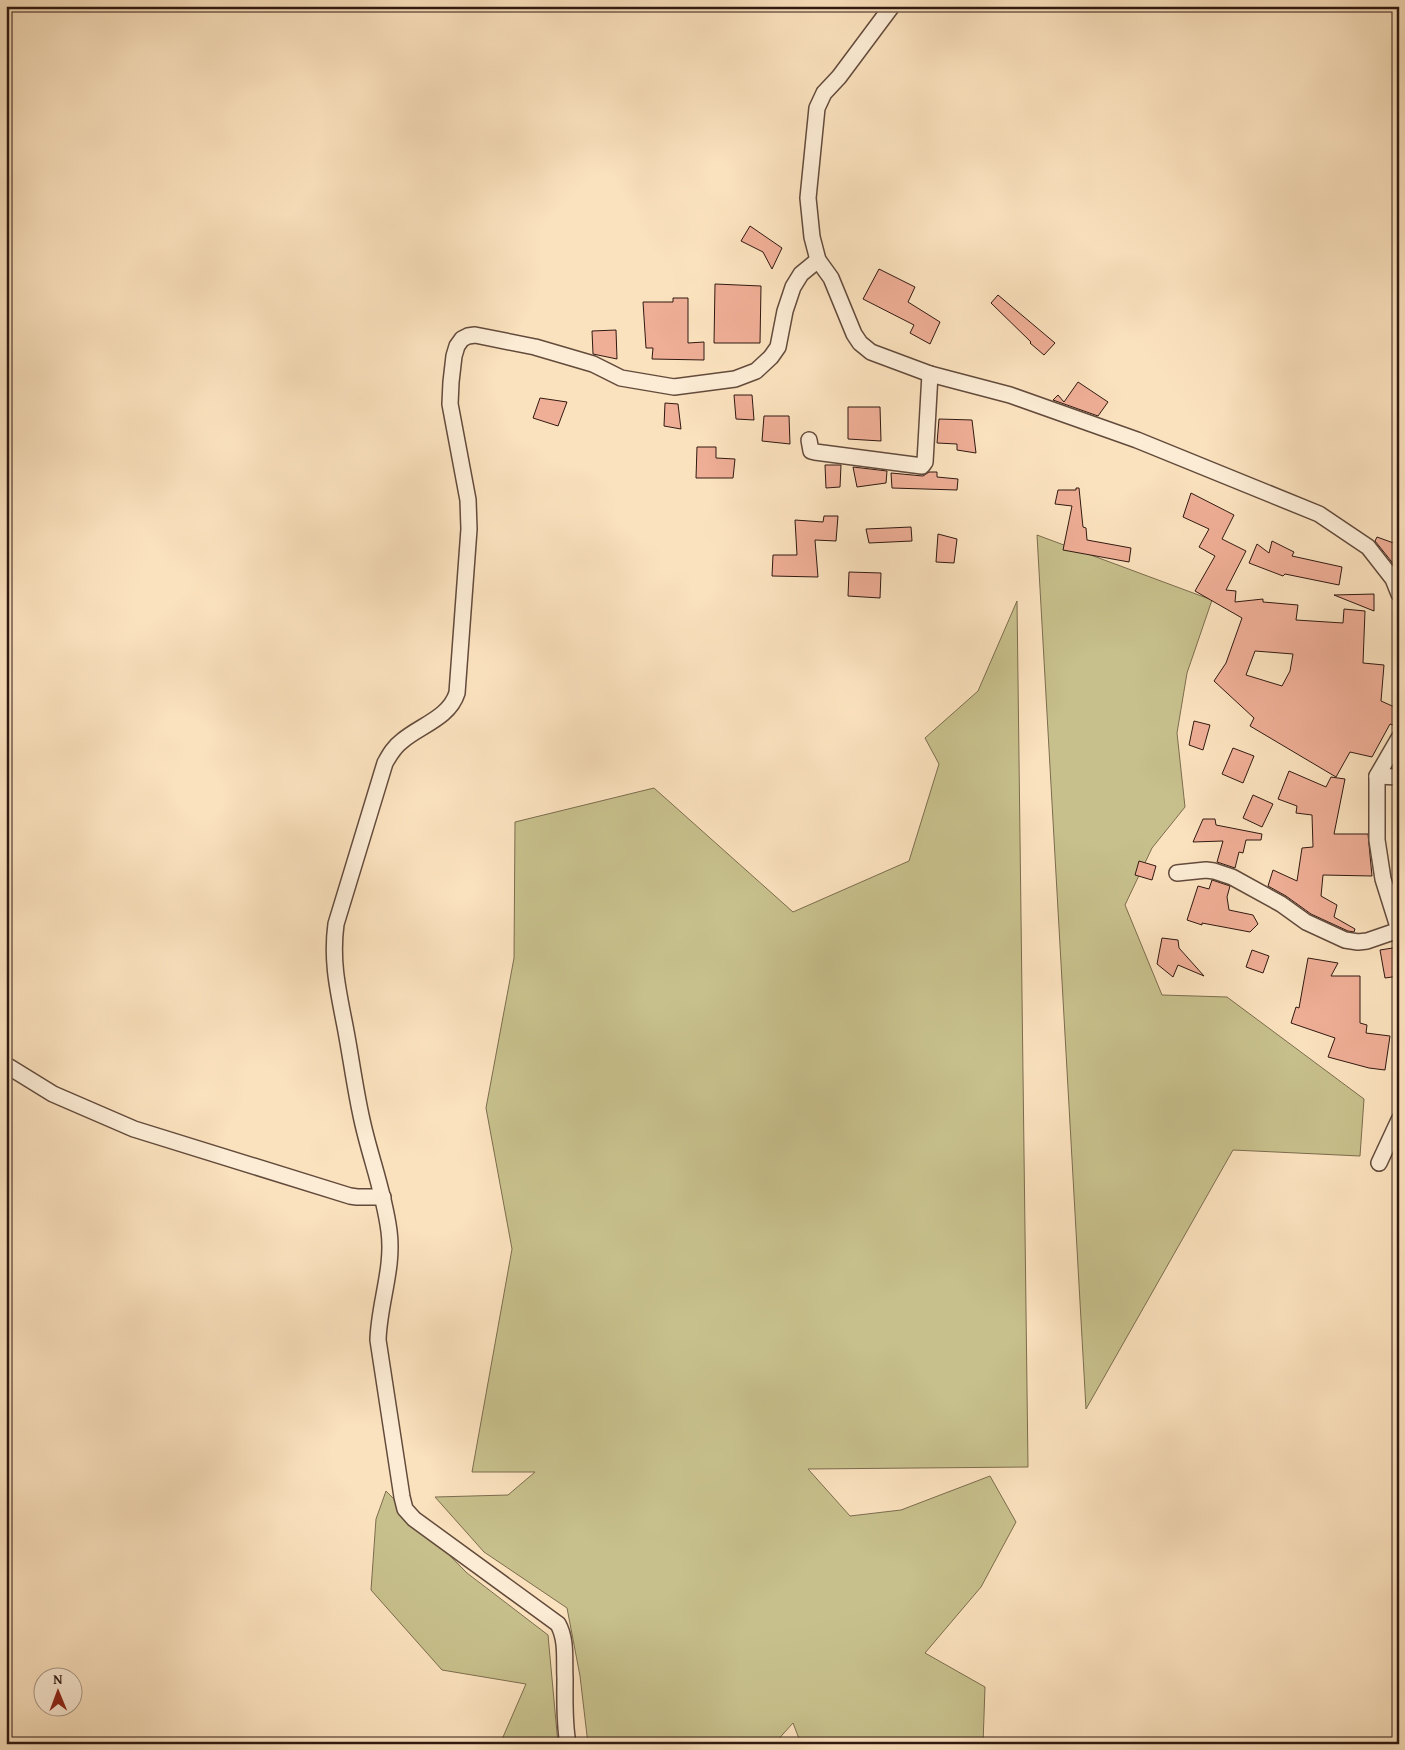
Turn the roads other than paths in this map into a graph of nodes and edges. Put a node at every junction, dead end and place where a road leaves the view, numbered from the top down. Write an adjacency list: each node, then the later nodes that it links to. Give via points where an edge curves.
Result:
1 (892, 6): 2 (street, via 824,93 817,108 808,198)
2 (818, 260): 3 (street, via 831,278 860,343 871,352); 14 (street, via 801,274 793,287 778,347 772,357 756,371 735,379 674,387 621,378 593,364 545,349 482,336 468,336 457,346 450,382 450,404 468,500 469,529 457,693 447,710 401,742 385,763 336,924 334,943 334,968 362,1118)
3 (930, 374): 4 (street, via 925,462 922,466 815,452 811,451); 5 (street, via 1010,395 1137,440 1318,514 1368,546 1393,579)
4 (809, 440)
5 (1399, 594)
6 (1399, 738): 7 (street)
7 (1377, 776): 8 (street); 10 (street, via 1377,840 1383,880)
8 (1399, 777)
9 (1177, 873): 10 (street, via 1206,870 1232,877 1282,904 1306,922 1345,940 1367,941)
10 (1399, 930)
11 (6, 1065): 14 (street, via 54,1094 140,1131 350,1196)
12 (1399, 1120): 13 (street)
13 (1379, 1163)
14 (383, 1197): 15 (street, via 390,1255 378,1340 405,1509 414,1520 558,1624 564,1645)
15 (568, 1744)

